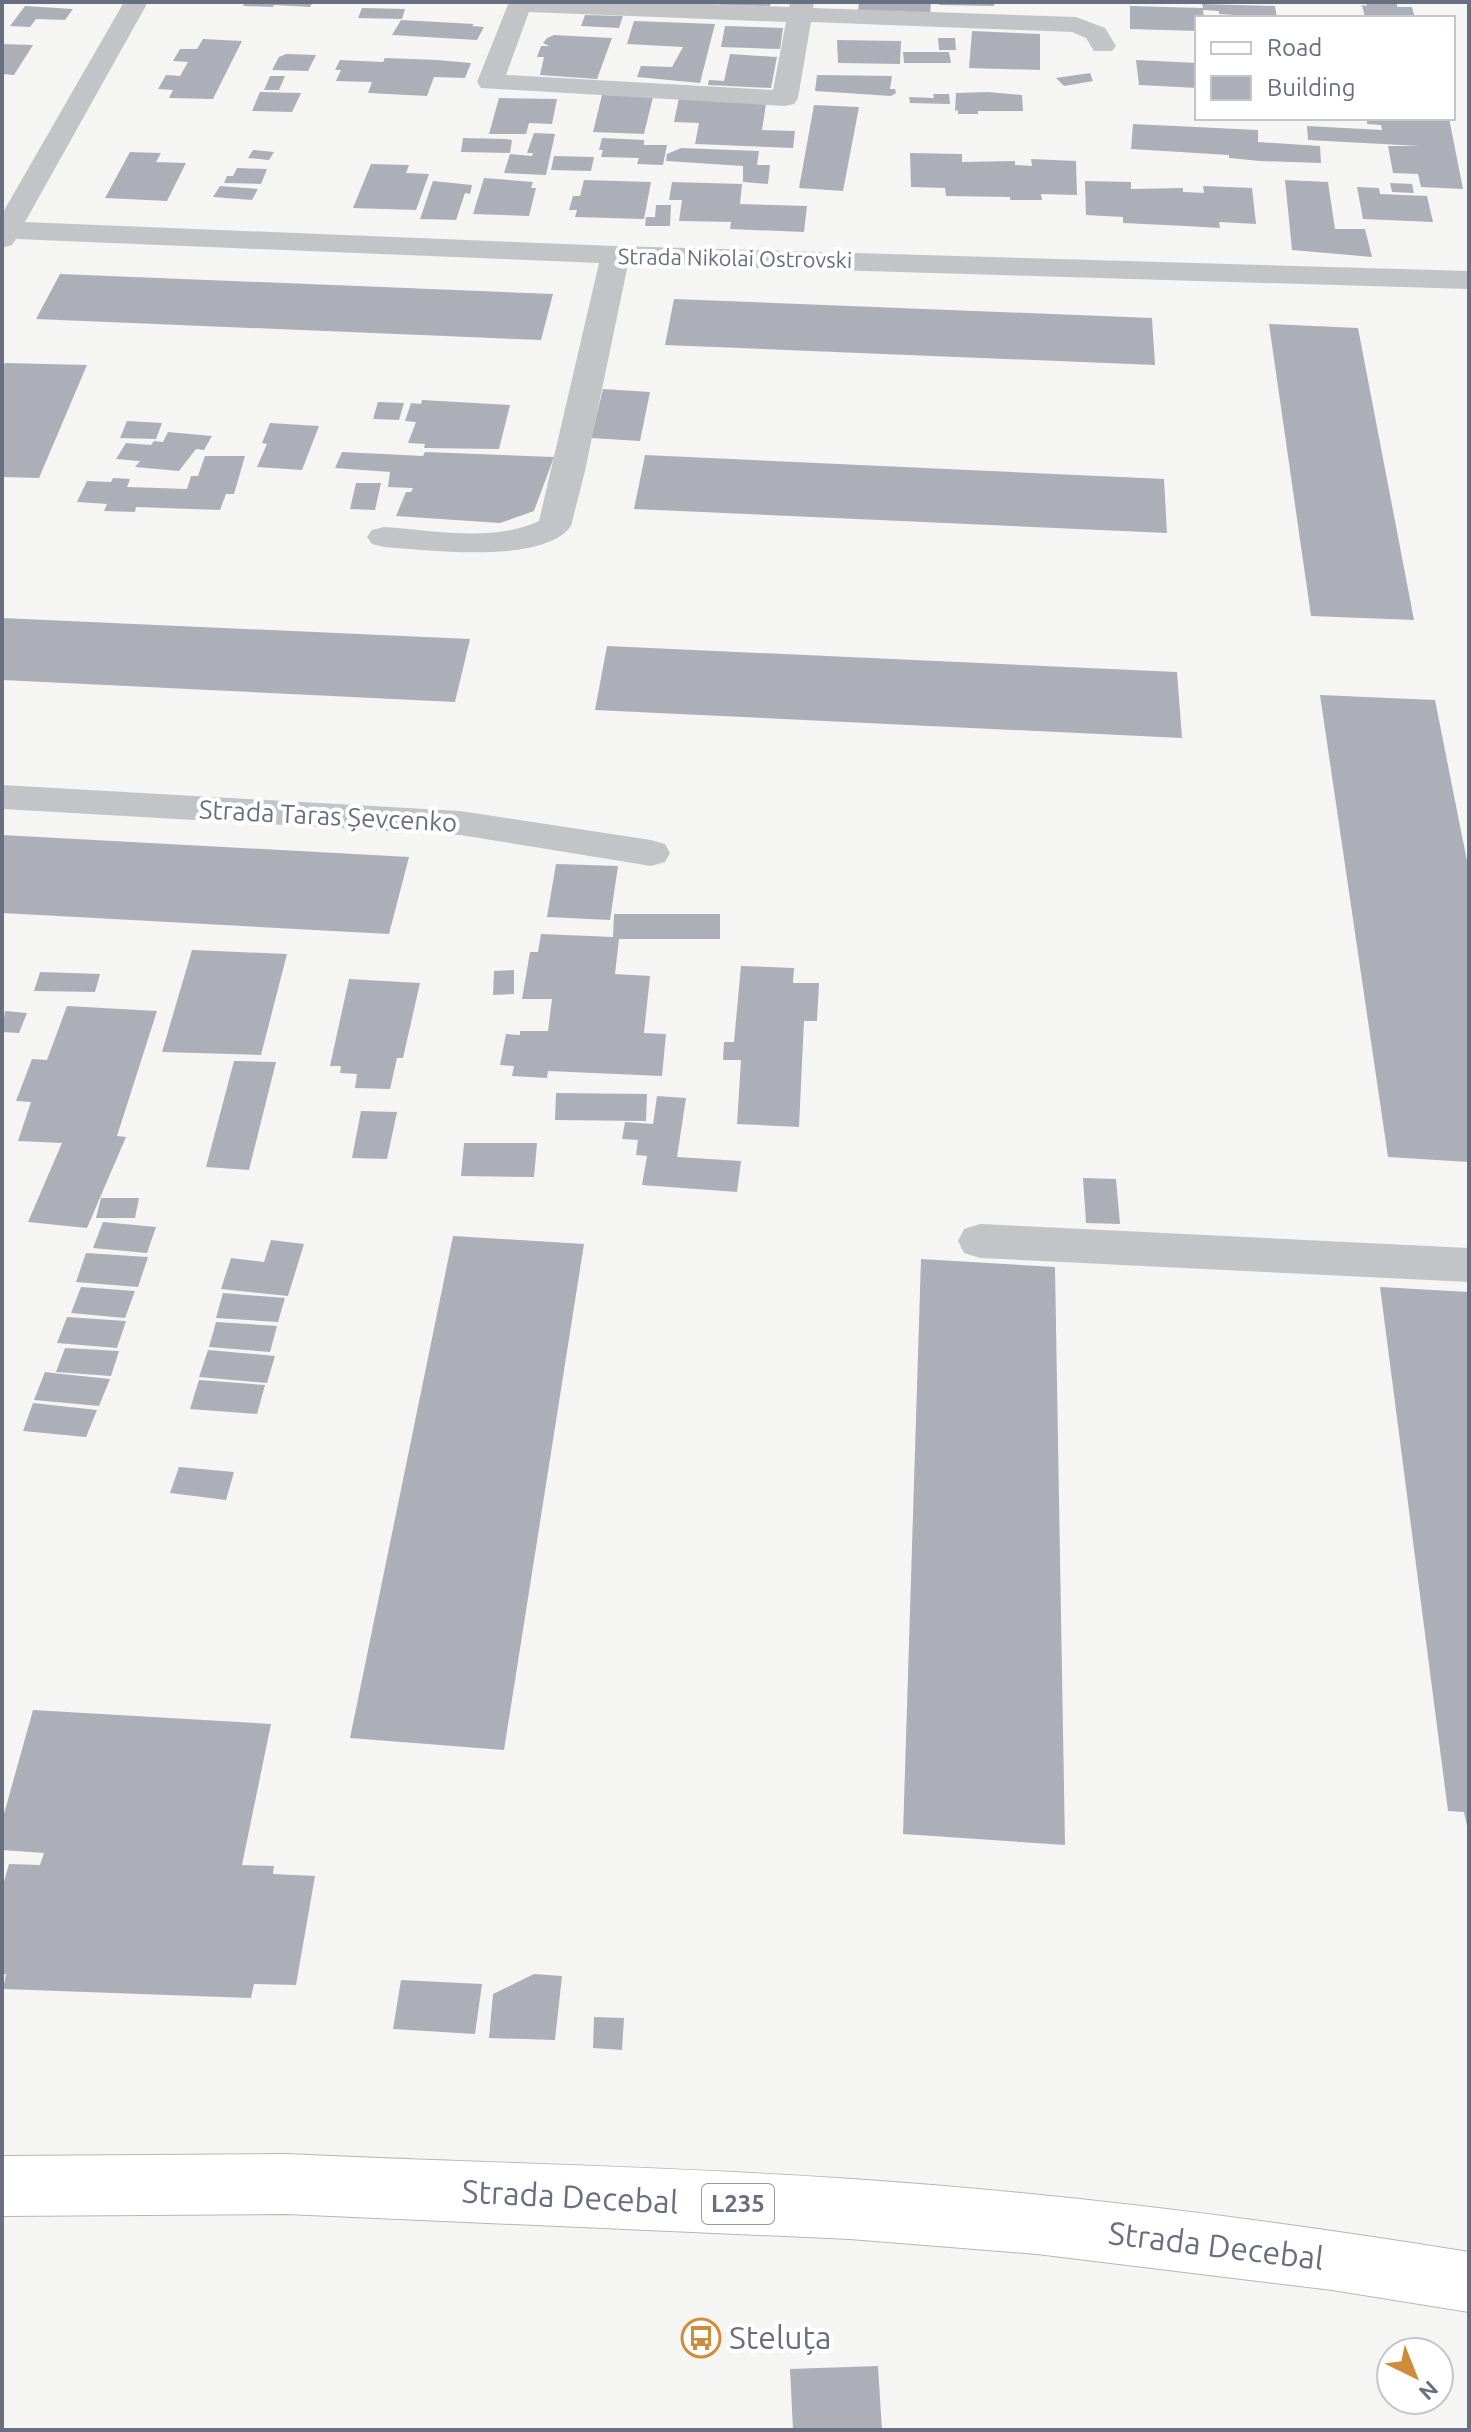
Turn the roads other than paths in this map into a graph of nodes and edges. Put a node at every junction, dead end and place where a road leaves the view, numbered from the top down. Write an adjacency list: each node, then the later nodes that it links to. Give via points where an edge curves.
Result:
1 (136, 2): 4 (street)
2 (801, 8): 2 (street, via 785,98 490,82 520,4); 3 (street, via 1076,25 1096,33)
3 (1103, 46)
4 (4, 233): 5 (street, Strada Nikolai Ostrovski)
5 (615, 255): 6 (street, Strada Nikolai Ostrovski); 7 (street, via 554,526 524,540 503,542)
6 (1469, 280)
7 (384, 537)
8 (2, 797): 9 (street, Strada Taras Șevcenko, via 460,823)
9 (651, 853)
10 (980, 1241): 11 (street)
11 (1469, 1265)
12 (2, 2186): 13 (main road, Strada Decebal / L235, via 286,2184 850,2209 1053,2226)
13 (1469, 2282)

